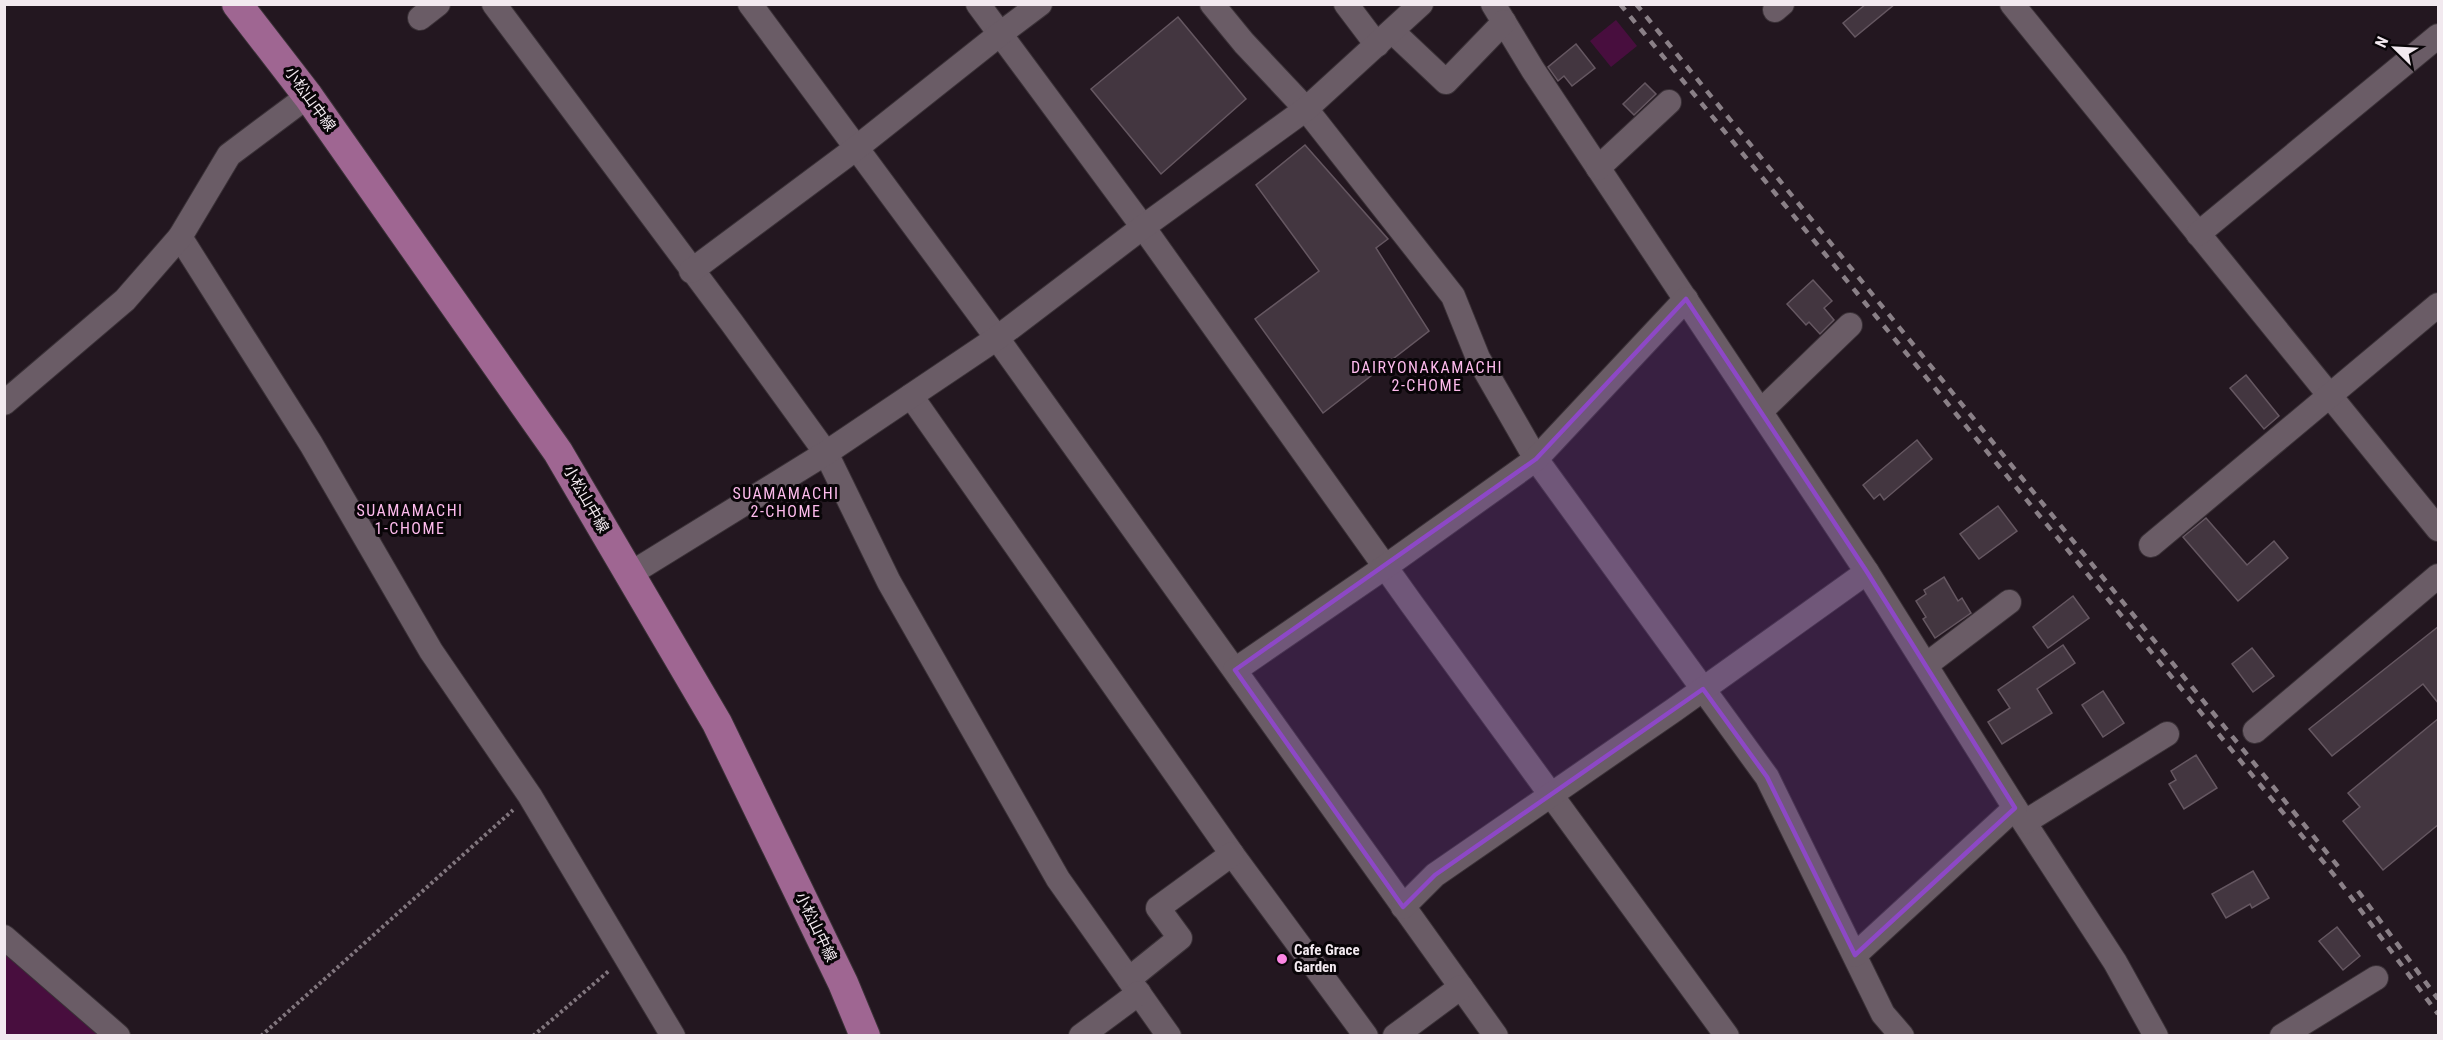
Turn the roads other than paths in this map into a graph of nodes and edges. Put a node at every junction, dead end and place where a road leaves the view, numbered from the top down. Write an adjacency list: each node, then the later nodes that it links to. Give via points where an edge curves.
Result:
1 (237, 4): 14 (main road, 小松山中線)
2 (494, 4): 22 (street)
3 (750, 4): 17 (street)
4 (978, 4): 11 (street)
5 (1040, 4): 11 (street)
6 (1212, 4): 16 (street)
7 (1346, 4): 13 (street)
8 (1421, 4): 13 (street)
9 (2012, 4): 20 (street)
10 (1499, 13): 13 (street, via 1446,82); 18 (street)
11 (1000, 34): 17 (street); 19 (street)
12 (2439, 36): 20 (street)
13 (1384, 38): 16 (street)
14 (308, 96): 21 (street, via 229,155); 37 (main road, 小松山中線, via 558,452)
15 (1669, 102): 18 (street)
16 (1306, 109): 19 (street); 32 (street, via 1453,296 1478,358)
17 (855, 149): 22 (street); 26 (street)
18 (1599, 168): 23 (street)
19 (1143, 227): 26 (street); 35 (street)
20 (2198, 234): 28 (street)
21 (180, 237): 29 (street, via 125,300); 55 (street, via 310,444 431,651 530,796)
22 (691, 271): 31 (street)
23 (1686, 299): 30 (street); 32 (street)
24 (2439, 305): 28 (street)
25 (1850, 325): 30 (street)
26 (997, 338): 27 (street); 41 (street)
27 (910, 396): 31 (street); 47 (street)
28 (2330, 396): 33 (street); 34 (street)
29 (6, 400)
30 (1761, 411): 36 (street)
31 (826, 453): 37 (street); 52 (street, via 889,582 1058,879)
32 (1536, 459): 35 (street); 42 (street)
33 (2439, 529)
34 (2151, 545)
35 (1385, 567): 41 (street); 45 (street)
36 (1868, 572): 40 (street); 42 (street)
37 (630, 574): 56 (main road, 小松山中線, via 717,723)
38 (2439, 576): 43 (street)
39 (2009, 602): 40 (street)
40 (1926, 665): 46 (street)
41 (1235, 670): 48 (street)
42 (1703, 689): 45 (street); 50 (street, via 1767,777)
43 (2255, 731)
44 (2167, 734): 46 (street)
45 (1550, 795): 48 (street, via 1435,875); 62 (street)
46 (2020, 815): 50 (street); 64 (street, via 2115,962)
47 (1232, 854): 52 (street, via 1158,908 1180,938); 59 (street)
48 (1403, 907): 53 (street)
49 (4, 937): 54 (street)
50 (1855, 955): 63 (street, via 1883,1014)
51 (2376, 978): 65 (street)
52 (1134, 986): 57 (street); 58 (street)
53 (1461, 987): 60 (street); 61 (street)
54 (118, 1035)
55 (673, 1035)
56 (865, 1035)
57 (1081, 1035)
58 (1169, 1035)
59 (1366, 1035)
60 (1395, 1035)
61 (1496, 1035)
62 (1727, 1035)
63 (1902, 1035)
64 (2156, 1035)
65 (2282, 1035)

